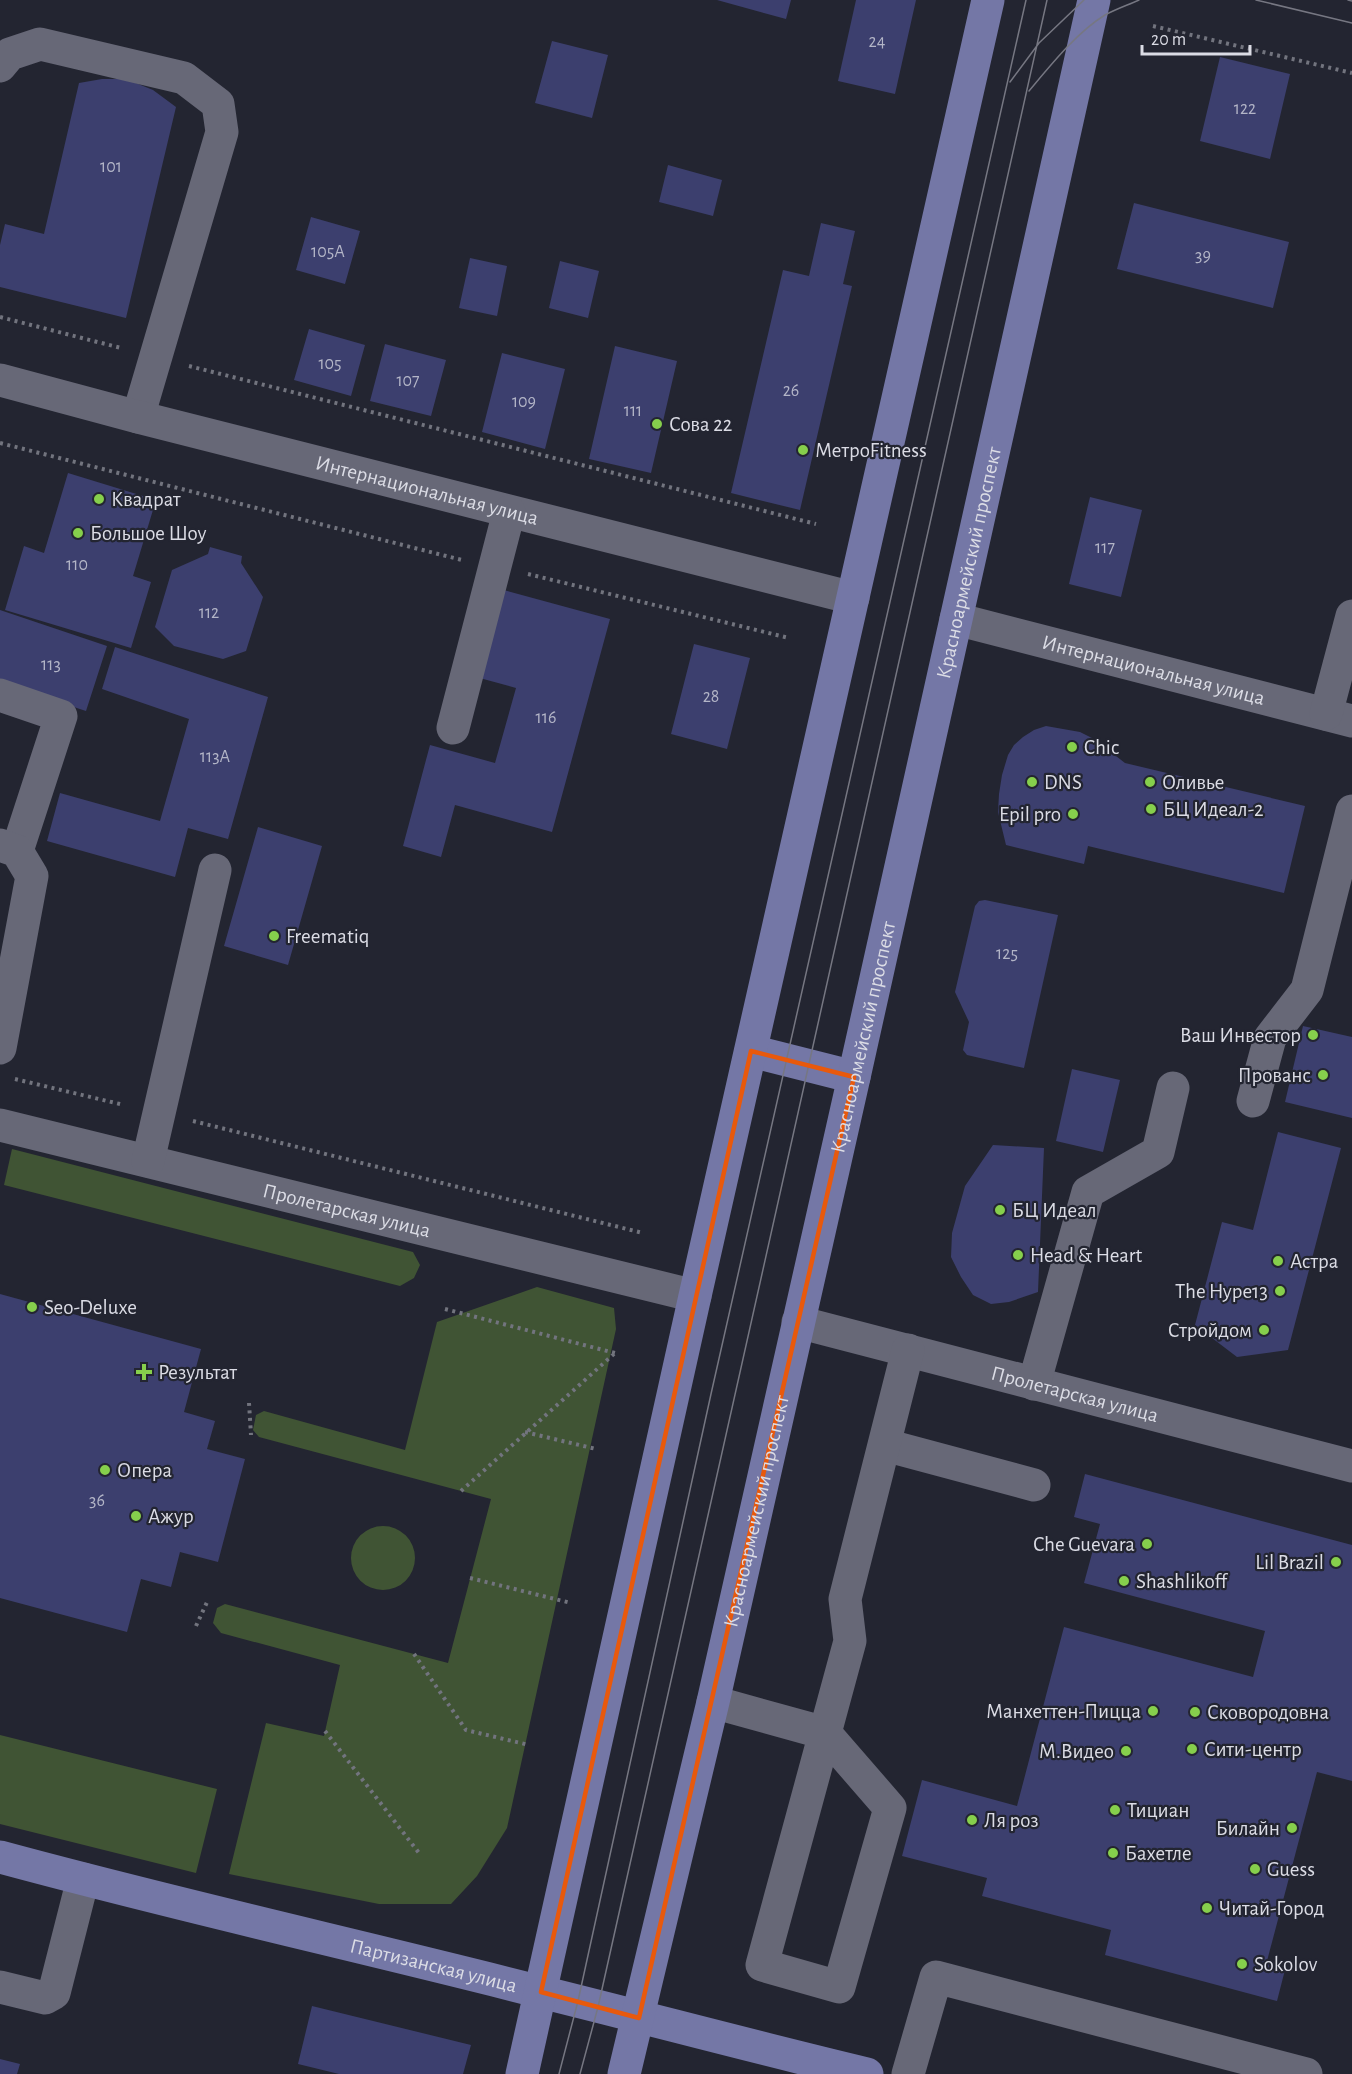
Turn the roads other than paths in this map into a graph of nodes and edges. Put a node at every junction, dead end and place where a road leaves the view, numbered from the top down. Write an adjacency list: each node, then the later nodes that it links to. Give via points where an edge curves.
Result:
1 (988, 0): 7 (main road)
2 (1094, 0): 9 (main road, Красноармейский проспект)
3 (0, 66): 5 (street, via 10,54 40,44 184,78 218,105 222,132)
4 (0, 380): 5 (street, Интернациональная улица)
5 (138, 417): 6 (street, Интернациональная улица)
6 (509, 512): 7 (street, Интернациональная улица); 12 (street)
7 (853, 598): 17 (main road)
8 (1352, 616): 11 (street)
9 (956, 619): 11 (street, Интернациональная улица); 18 (main road, Красноармейский проспект)
10 (0, 695): 14 (street, via 61,716)
11 (1339, 718)
12 (453, 728)
13 (1352, 811): 20 (street, via 1307,990 1270,1038)
14 (9, 848): 16 (street, via 32,876)
15 (214, 870): 22 (street)
16 (0, 1048)
17 (751, 1051): 18 (main road); 23 (main road)
18 (854, 1077): 24 (main road, Красноармейский проспект)
19 (1173, 1088): 26 (street, via 1158,1152 1088,1192)
20 (1253, 1101)
21 (0, 1125): 22 (street, Пролетарская улица)
22 (148, 1161): 23 (street, Пролетарская улица)
23 (695, 1296): 35 (main road)
24 (798, 1322): 25 (street, Пролетарская улица); 30 (main road, Красноармейский проспект)
25 (908, 1350): 26 (street, Пролетарская улица); 27 (street)
26 (1034, 1384): 28 (street, Пролетарская улица)
27 (885, 1445): 29 (street); 31 (street, via 845,1599 850,1641)
28 (1352, 1466)
29 (1034, 1485)
30 (713, 1702): 31 (street); 36 (main road, Красноармейский проспект)
31 (825, 1733): 31 (street, via 762,1965 839,1987 890,1808)
32 (0, 1857): 33 (main road, Партизанская улица)
33 (83, 1880): 34 (street, via 54,1993 45,1998); 35 (main road, Партизанская улица)
34 (0, 1987)
35 (541, 1992): 36 (main road, Партизанская улица); 37 (main road)
36 (639, 2018): 38 (main road, Красноармейский проспект); 39 (main road, Партизанская улица)
37 (522, 2074)
38 (624, 2074)
39 (867, 2074)
40 (908, 2074): 41 (street, via 936,1977)
41 (1306, 2074)

